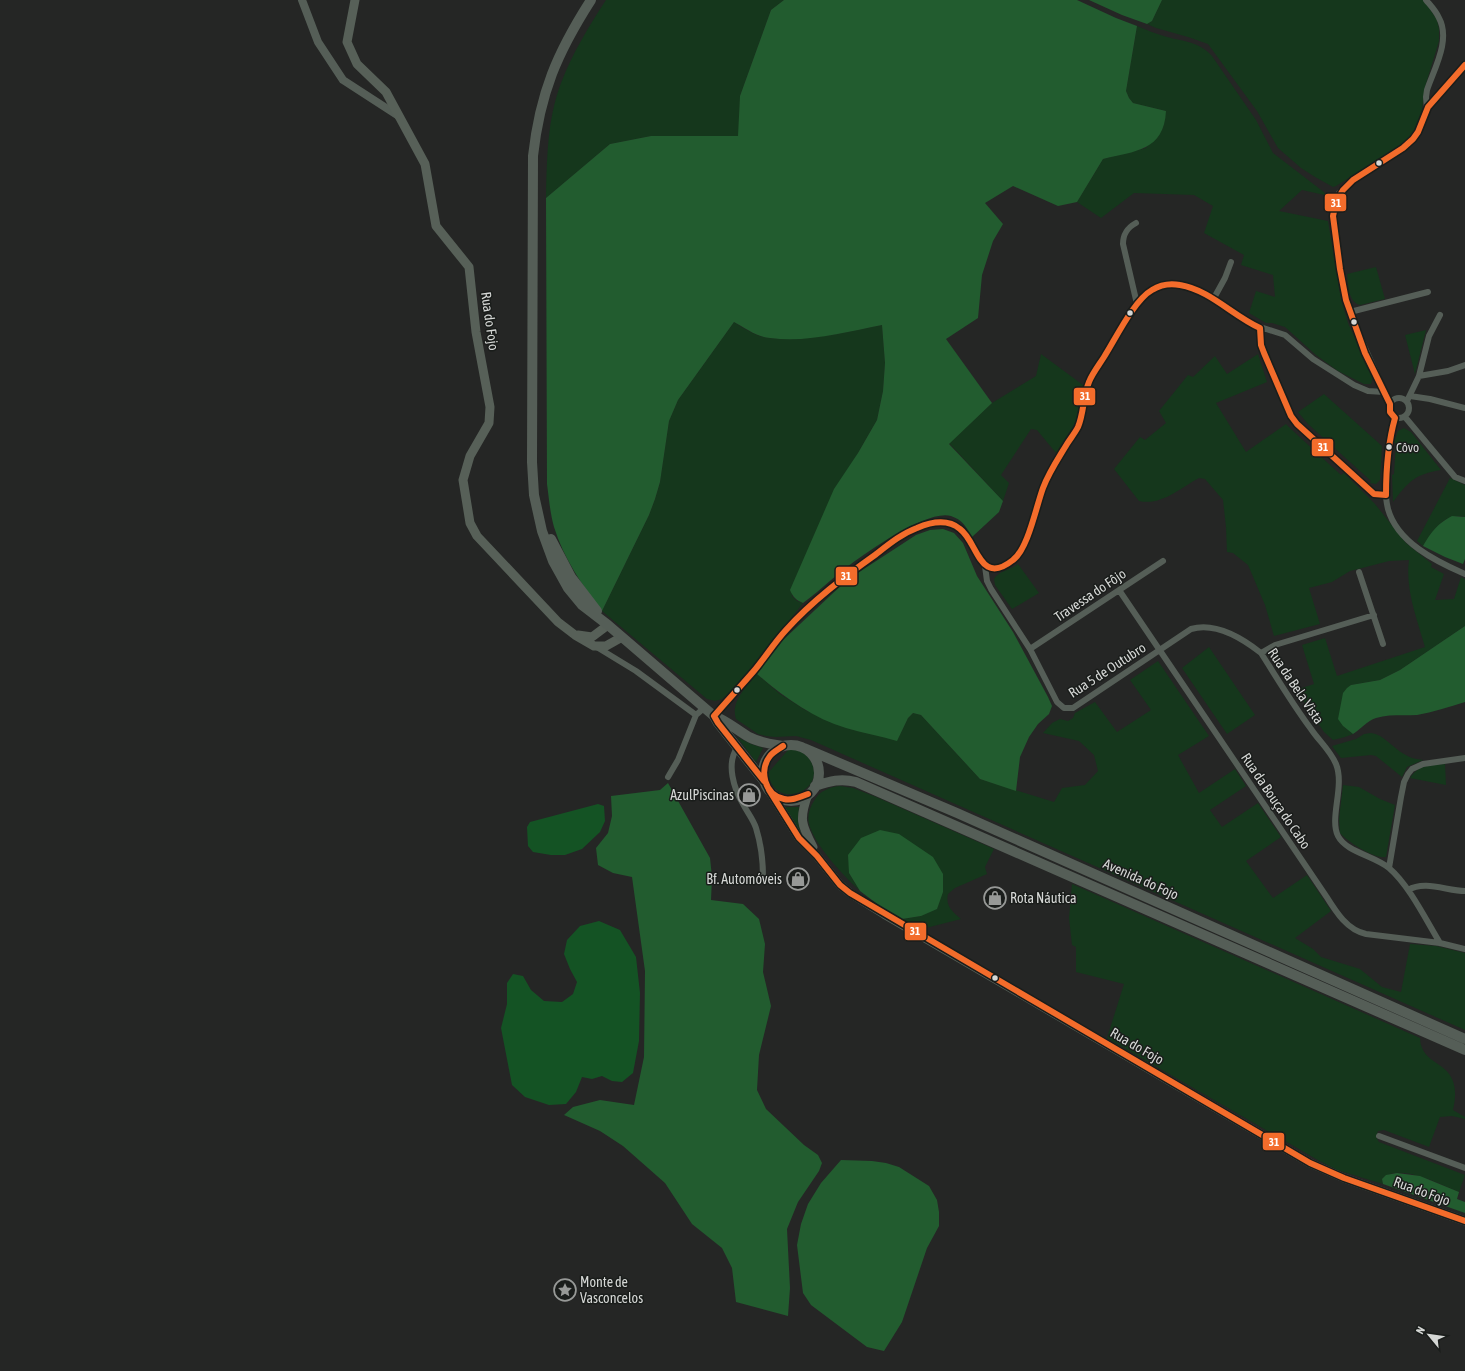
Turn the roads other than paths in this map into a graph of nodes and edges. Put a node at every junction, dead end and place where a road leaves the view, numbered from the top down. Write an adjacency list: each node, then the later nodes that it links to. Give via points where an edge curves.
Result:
1 (302, 0): 8 (street, via 318,42 342,80)
2 (355, 0): 8 (main road, Rua do Fojo, via 347,42 358,64 386,92)
3 (591, 0): 33 (main road, via 562,48 543,99 535,136 533,473 537,513 553,561 578,601)
4 (598, 0): 33 (main road, via 562,63 548,102 541,143 539,468 546,525 554,547 579,589)
5 (1426, 0): 7 (street, via 1439,18 1443,31 1441,50 1427,90)
6 (1465, 65): 7 (street)
7 (1427, 109): 14 (street, via 1422,126 1414,138 1398,152 1347,184 1336,200 1333,216)
8 (397, 115): 34 (main road, Rua do Fojo, via 425,164 436,226 469,267 476,332 490,408 489,423 470,456 463,480 470,523 482,542 558,622)
9 (1136, 223): 13 (street, via 1123,238 1123,244)
10 (1231, 262): 12 (street)
11 (1428, 292): 14 (street)
12 (1214, 298): 13 (street, via 1189,287 1169,284 1151,290); 16 (street)
13 (1137, 304): 28 (street, via 1089,382 1078,426 1050,472 1020,552 1010,563 1001,567)
14 (1350, 312): 19 (street)
15 (1440, 315): 18 (street, via 1429,336)
16 (1260, 328): 19 (street, via 1285,335 1313,359 1354,385 1368,391); 26 (street, via 1264,353 1291,416 1297,424 1374,494)
17 (1465, 365): 18 (street)
18 (1419, 376): 20 (street)
19 (1384, 392): 21 (street)
20 (1408, 399): 21 (street, via 1397,398); 22 (street, via 1430,399); 23 (street, via 1409,411)
21 (1390, 404): 24 (street, via 1390,413)
22 (1465, 408)
23 (1405, 417): 24 (street); 25 (street, via 1455,477)
24 (1395, 418): 26 (street, via 1389,437)
25 (1465, 482)
26 (1386, 495): 30 (street, via 1390,515 1412,544 1428,557)
27 (1163, 561): 31 (street, Travessa do Fôjo)
28 (985, 566): 38 (street, via 991,589); 43 (street, via 968,537 954,525 936,522 904,534 849,573 786,630)
29 (1359, 572): 32 (street)
30 (1465, 574)
31 (1119, 590): 38 (street, Travessa do Fôjo); 39 (street, Rua da Bouça do Cabo)
32 (1374, 615): 36 (street); 40 (street, via 1275,645)
33 (608, 625): 34 (main road, via 592,636); 35 (main road)
34 (575, 634): 37 (main road, Rua do Fojo)
35 (622, 637): 37 (main road, via 606,646); 41 (main road)
36 (1383, 644)
37 (594, 646): 42 (street, via 636,671)
38 (1030, 649): 39 (street, Rua 5 de Outubro, via 1057,702 1069,709)
39 (1160, 650): 40 (street, Rua da Bela Vista, via 1191,629 1203,627 1239,637); 58 (street, Rua da Bouça do Cabo, via 1326,896 1350,927 1366,934)
40 (1261, 653): 54 (street, Rua da Bela Vista, via 1311,730 1325,745 1336,763 1340,786 1335,822 1338,837 1348,846)
41 (704, 708): 42 (street); 43 (main road)
42 (696, 715): 48 (street, via 678,760)
43 (714, 716): 44 (main road, Avenida do Fojo, via 758,741); 45 (main road)
44 (783, 746): 46 (main road, Avenida do Fojo); 49 (main road, via 766,760)
45 (737, 748): 49 (main road); 55 (street, via 732,761 734,780 739,797 756,826)
46 (804, 748): 50 (main road, via 816,760 818,778); 60 (main road, Avenida do Fojo, via 964,816)
47 (1465, 758): 54 (street, via 1423,764 1408,774 1404,782)
48 (668, 777)
49 (764, 781): 51 (main road)
50 (815, 786): 52 (main road); 61 (main road, Avenida do Fojo, via 837,780 856,782)
51 (769, 790): 52 (main road, via 784,800 797,800); 53 (main road, Rua do Fojo, via 799,838)
52 (808, 794): 53 (main road, Rua do Fojo, via 802,821)
53 (817, 856): 64 (main road, Rua do Fojo, via 840,885 850,893 1310,1163 1344,1178)
54 (1389, 868): 56 (street)
55 (763, 877)
56 (1408, 890): 57 (street, via 1423,886); 58 (street)
57 (1465, 891)
58 (1440, 943): 59 (street, Rua da Bouça do Cabo)
59 (1465, 949)
60 (1465, 1038)
61 (1465, 1050)
62 (1379, 1136): 63 (street)
63 (1465, 1168)
64 (1465, 1221)

